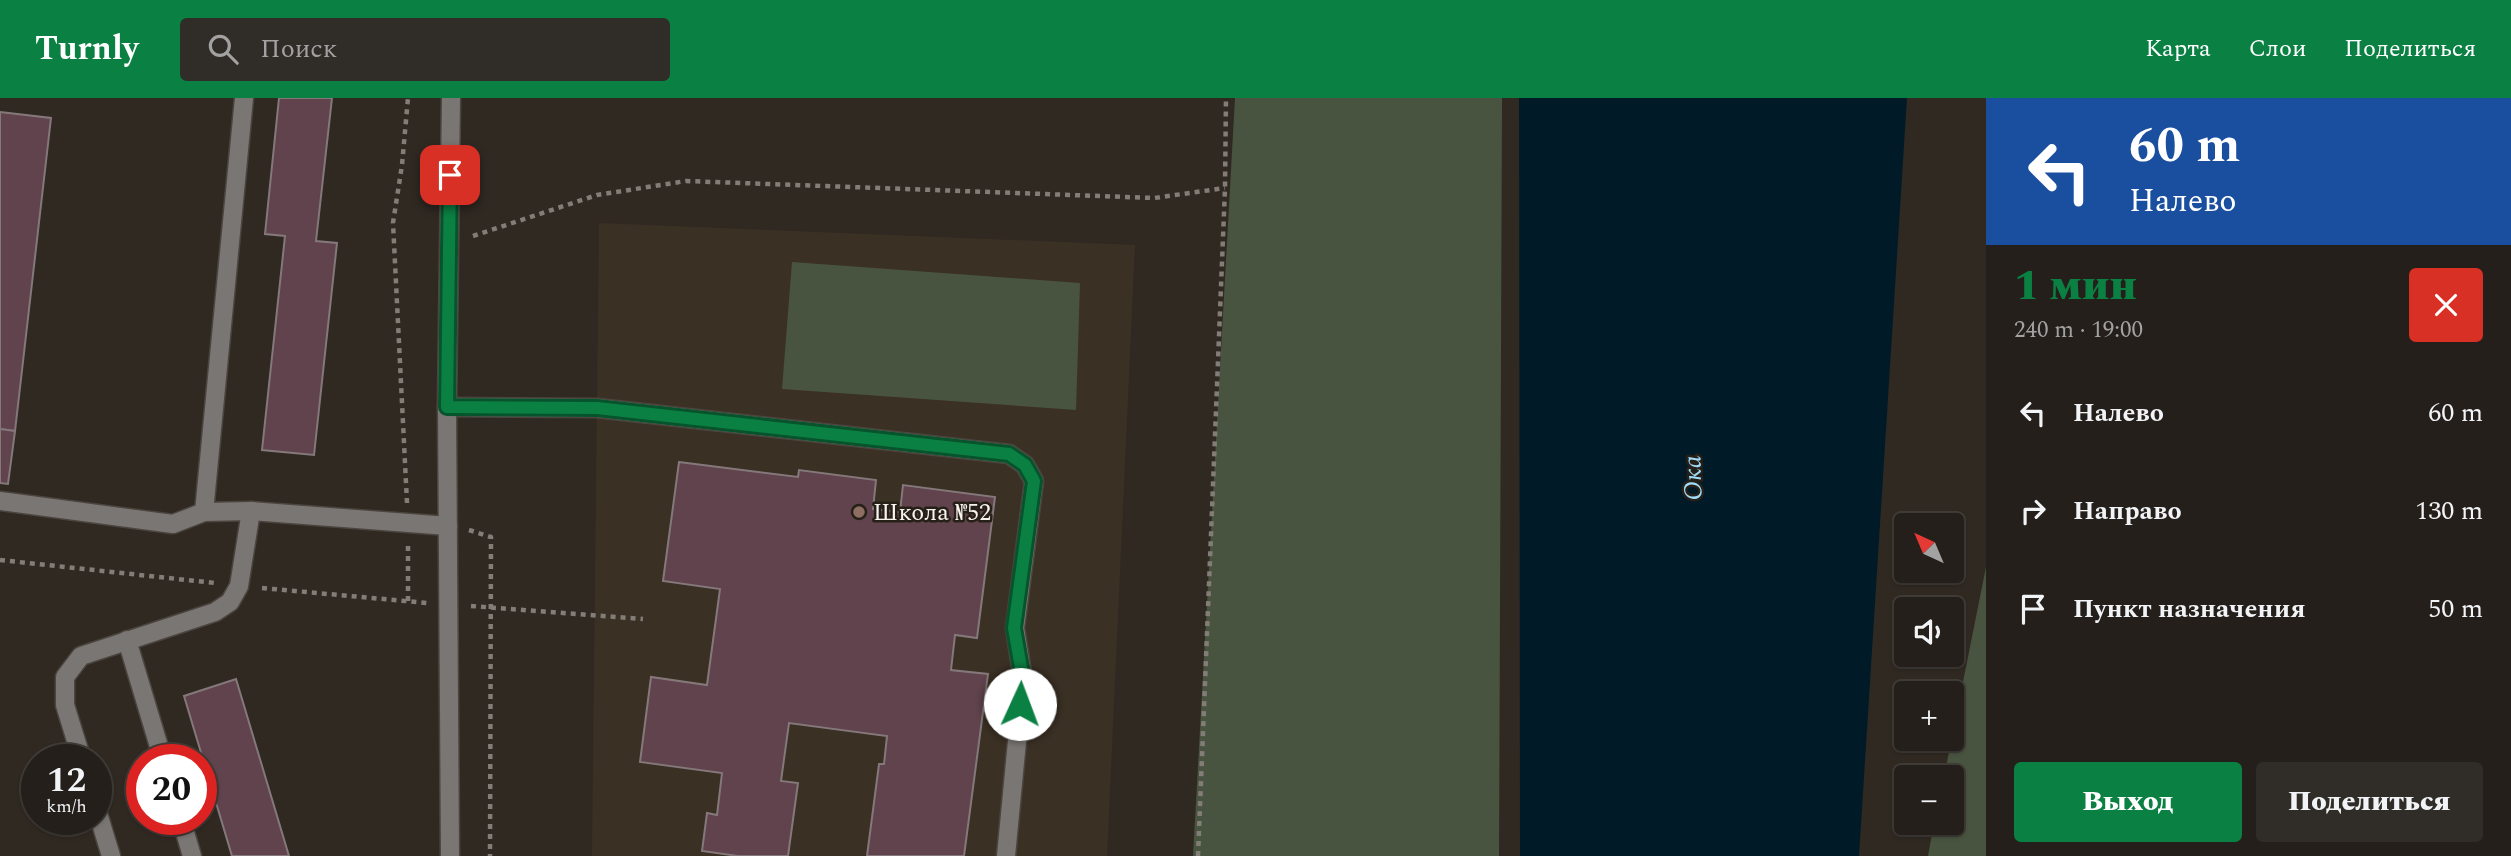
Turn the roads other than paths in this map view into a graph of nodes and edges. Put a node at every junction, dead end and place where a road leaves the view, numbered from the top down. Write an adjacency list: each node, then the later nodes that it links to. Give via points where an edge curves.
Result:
1 (244, 98): 6 (street)
2 (451, 98): 3 (street)
3 (447, 407): 7 (street); 16 (street, via 597,408 1009,454 1025,465 1034,481 1014,628 1023,679)
4 (0, 501): 6 (street, via 173,524)
5 (251, 511): 6 (street); 7 (street); 8 (street, via 239,586 230,602 215,612)
6 (204, 512)
7 (455, 527): 15 (street, via 449,605)
8 (127, 640): 9 (street, via 81,656 65,677 65,705); 10 (street)
9 (77, 744)
10 (158, 744)
11 (105, 835): 13 (street)
12 (186, 835): 14 (street)
13 (111, 856)
14 (192, 856)
15 (450, 856)
16 (1006, 856)

